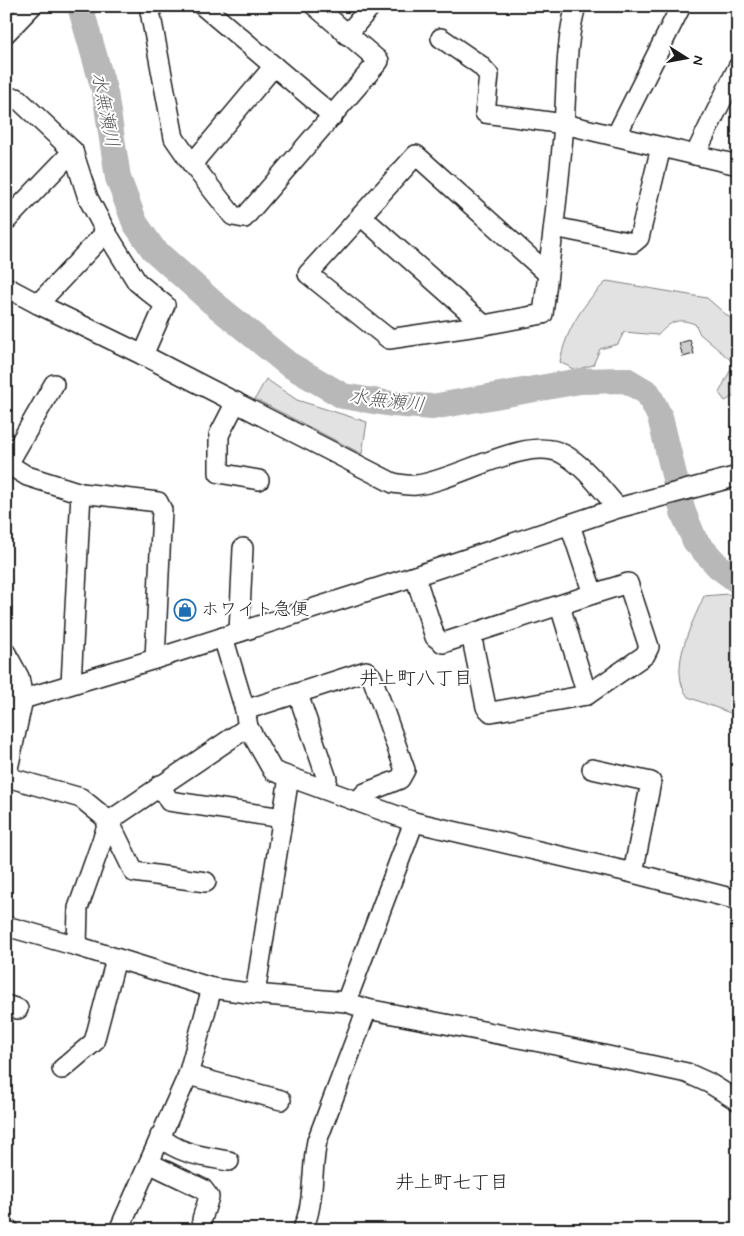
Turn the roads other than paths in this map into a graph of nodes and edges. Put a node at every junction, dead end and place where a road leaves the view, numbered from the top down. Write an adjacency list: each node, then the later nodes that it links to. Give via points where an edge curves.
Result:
1 (32, 6): 8 (street)
2 (149, 6): 20 (street, via 174,138)
3 (203, 6): 11 (street)
4 (315, 6): 9 (street)
5 (371, 6): 9 (street)
6 (576, 6): 15 (street, via 570,27)
7 (681, 6): 16 (street)
8 (6, 33)
9 (347, 34): 14 (street, via 379,61)
10 (441, 38): 15 (street, via 489,75 485,113)
11 (274, 66): 14 (street); 20 (street)
12 (738, 67): 19 (street)
13 (6, 103): 18 (street, via 18,98)
14 (333, 116): 20 (street, via 244,218 234,216)
15 (564, 124): 16 (street); 24 (street)
16 (616, 136): 17 (street)
17 (661, 147): 19 (street); 24 (street, via 639,238 633,243)
18 (73, 151): 23 (street); 25 (street, via 88,198)
19 (695, 155): 21 (street)
20 (192, 164)
21 (738, 165)
22 (360, 216): 26 (street, via 416,155); 29 (street); 29 (street, via 308,274 389,339)
23 (6, 221)
24 (554, 227): 26 (street)
25 (106, 232): 28 (street); 30 (street, via 137,282 164,305)
26 (548, 274): 29 (street, via 543,314)
27 (6, 286): 28 (street)
28 (38, 304): 30 (street)
29 (484, 325)
30 (143, 355): 32 (street)
31 (54, 384): 33 (street)
32 (236, 402): 35 (street, via 219,435 219,473); 37 (street, via 393,482 413,486 436,482 536,448 563,454 584,471)
33 (7, 463): 36 (street, via 27,476)
34 (738, 476): 37 (street)
35 (259, 480)
36 (81, 492): 46 (street, via 158,502 162,510); 47 (street)
37 (618, 508): 38 (street)
38 (570, 525): 40 (street); 41 (street)
39 (243, 548): 44 (street)
40 (415, 576): 43 (street, via 438,641 443,643); 44 (street)
41 (593, 594): 42 (street); 49 (street, via 628,583 649,647 646,655)
42 (560, 606): 43 (street); 49 (street)
43 (471, 634): 49 (street, via 486,707 491,712)
44 (231, 635): 46 (street); 51 (street)
45 (6, 653): 50 (street, via 19,677)
46 (155, 659): 47 (street)
47 (72, 684): 50 (street)
48 (298, 694): 51 (street); 56 (street, via 327,779); 57 (street, via 366,671 372,677 405,770 400,779 366,793)
49 (587, 695)
50 (15, 702): 54 (street)
51 (247, 718): 53 (street, via 273,771); 55 (street)
52 (592, 769): 61 (street, via 650,782)
53 (289, 777): 56 (street); 58 (street)
54 (6, 778): 59 (street, via 81,798)
55 (160, 785): 58 (street, via 169,801); 59 (street)
56 (323, 789): 57 (street)
57 (358, 801): 60 (street)
58 (283, 818): 68 (street)
59 (109, 820): 62 (street, via 134,872); 65 (street, via 78,908)
60 (414, 822): 61 (street); 69 (street)
61 (633, 873): 63 (street)
62 (206, 882)
63 (738, 900)
64 (6, 926): 65 (street)
65 (77, 946): 66 (street)
66 (116, 959): 67 (street); 71 (street, via 94,1042)
67 (212, 988): 68 (street); 72 (street)
68 (255, 994): 69 (street)
69 (346, 1002): 70 (street)
70 (367, 1009): 74 (street, via 687,1073); 80 (street, via 317,1141 309,1215)
71 (62, 1069)
72 (188, 1075): 73 (street); 75 (street)
73 (281, 1100)
74 (738, 1101)
75 (160, 1136): 76 (street, via 166,1143 185,1151); 77 (street)
76 (229, 1161)
77 (149, 1162): 78 (street, via 203,1190 209,1197); 79 (street)
78 (202, 1219)
79 (119, 1230)
80 (302, 1230)

